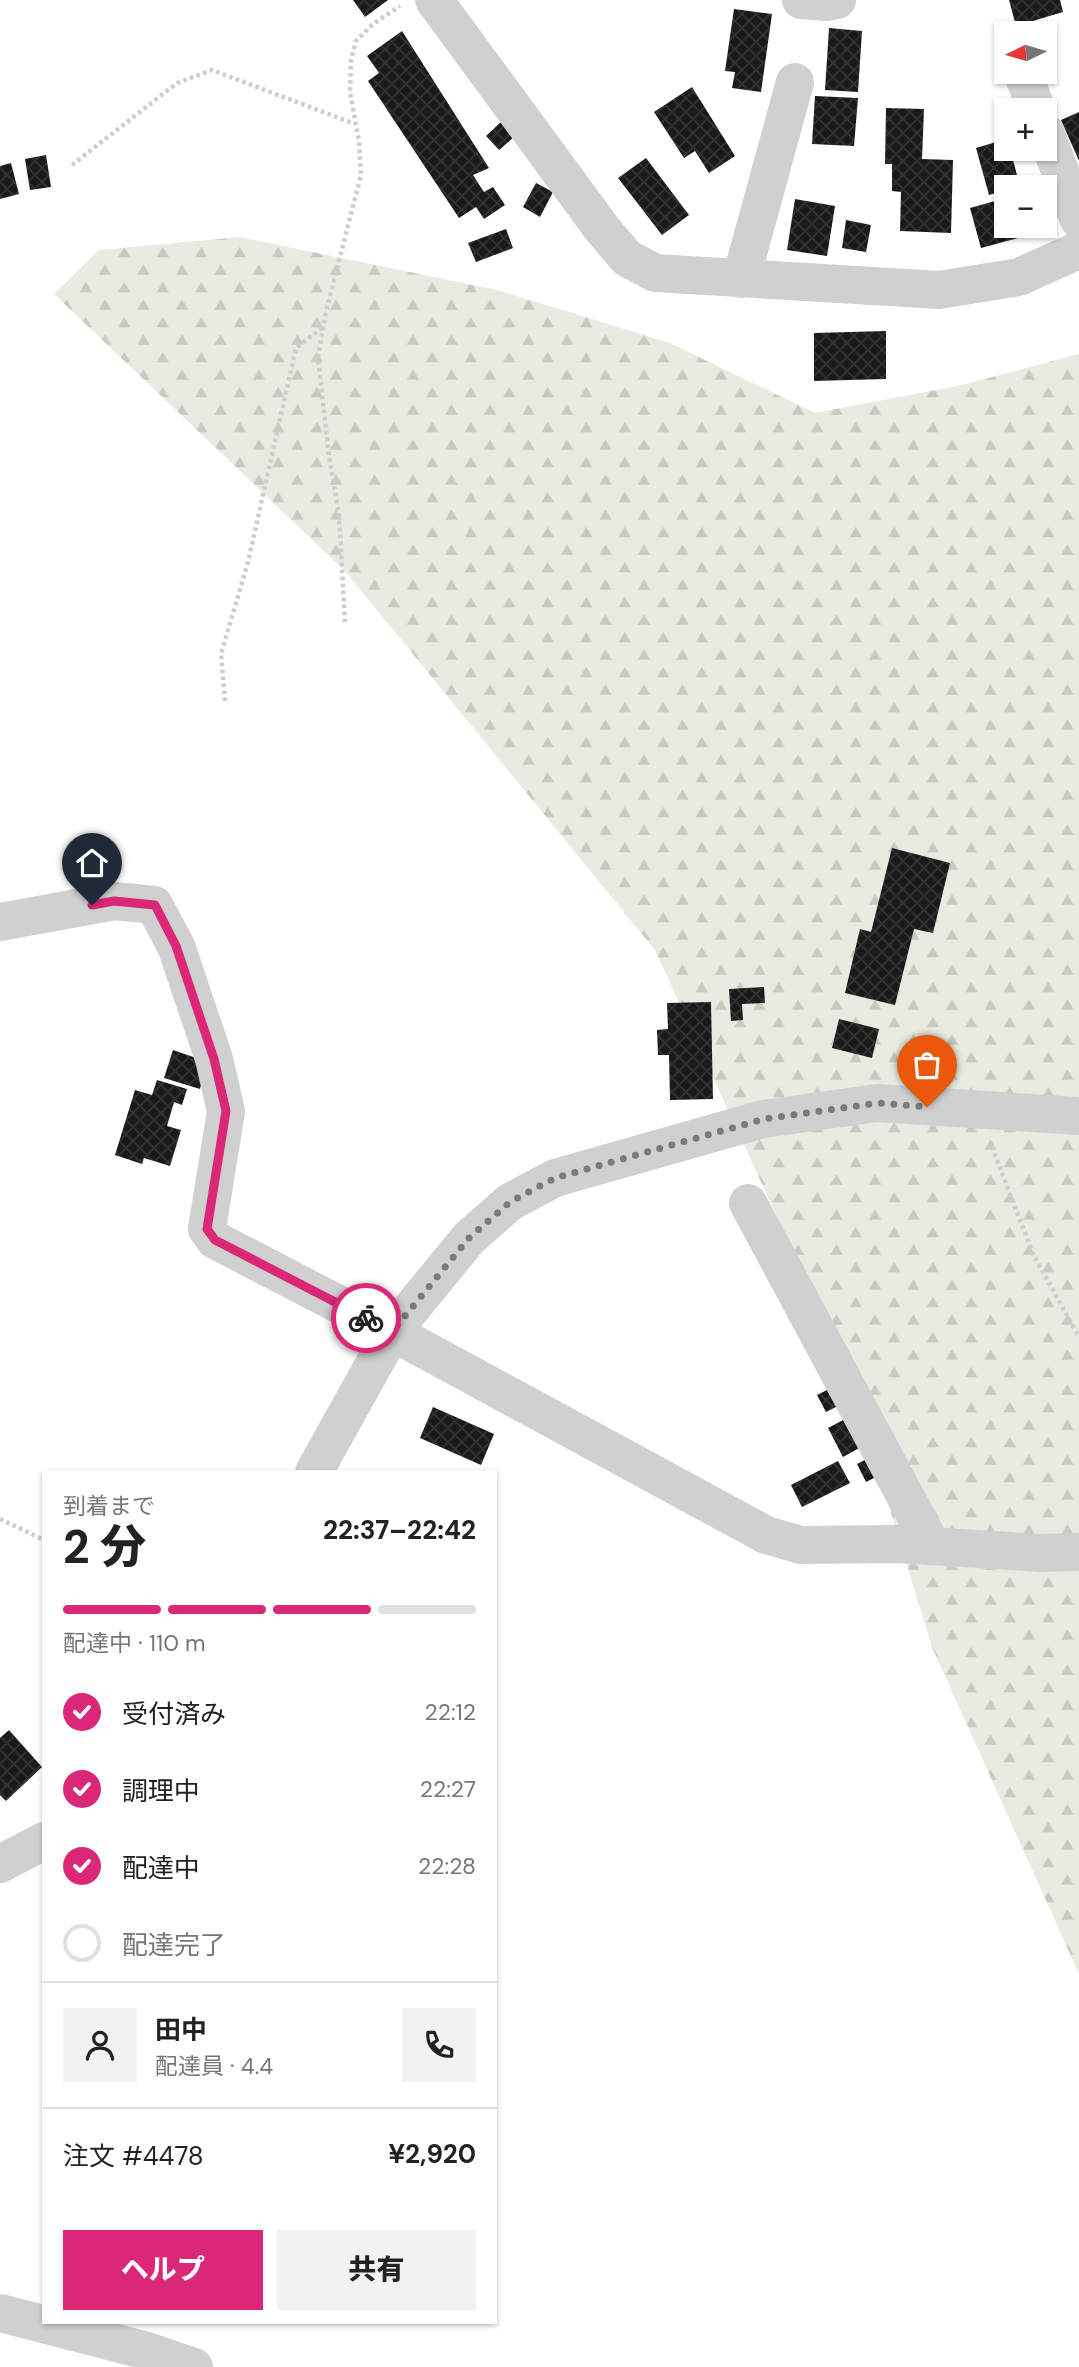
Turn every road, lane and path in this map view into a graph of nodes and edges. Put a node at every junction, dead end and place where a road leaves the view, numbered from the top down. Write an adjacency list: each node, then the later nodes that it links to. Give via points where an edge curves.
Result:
1 (409, 0): 6 (path, via 356,41 350,92)
2 (434, 0): 11 (street, via 627,258 655,273)
3 (801, 0): 4 (street)
4 (837, 0)
5 (795, 82): 11 (street)
6 (356, 124): 8 (path, via 212,70 177,83); 12 (path, via 362,175)
7 (1056, 161): 9 (street)
8 (72, 165)
9 (1079, 220)
10 (1079, 250): 11 (street, via 1019,277 939,290)
11 (741, 279)
12 (323, 328): 13 (path, via 318,357 339,515); 14 (path, via 296,348 248,562 221,654)
13 (345, 622)
14 (225, 701)
15 (0, 922): 19 (street, via 114,901 155,905 176,946 214,1059 226,1111 207,1229 215,1240)
16 (978, 1110): 17 (street); 19 (street, via 877,1103 764,1119 555,1178 510,1202 469,1238); 20 (path, via 1033,1254)
17 (1079, 1116)
18 (748, 1203): 24 (street)
19 (392, 1332): 21 (street); 24 (street, via 766,1535 801,1545)
20 (1079, 1337)
21 (315, 1470)
22 (0, 1519): 23 (path)
23 (42, 1539)
24 (932, 1546): 25 (street)
25 (1079, 1552)
26 (42, 1842): 27 (street)
27 (0, 1864)
28 (0, 2313): 29 (street)
29 (42, 2324)
30 (43, 2324): 31 (street)
31 (194, 2367)

